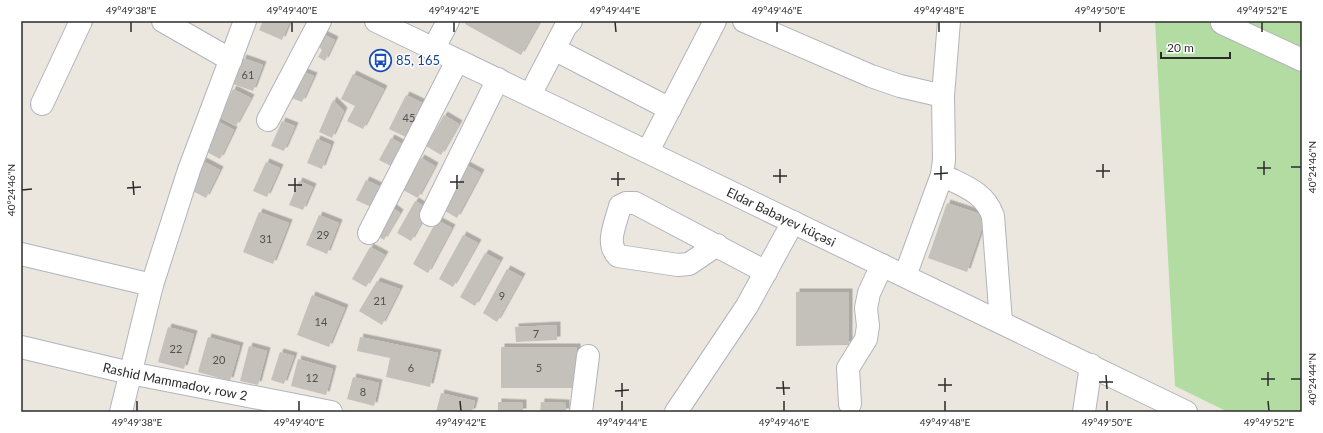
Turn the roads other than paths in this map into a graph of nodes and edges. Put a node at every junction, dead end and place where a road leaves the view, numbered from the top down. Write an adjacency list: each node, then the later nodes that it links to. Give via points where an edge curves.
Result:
1 (81, 21): 20 (street)
2 (163, 21): 14 (street)
3 (245, 21): 14 (street)
4 (320, 21): 22 (street)
5 (376, 21): 13 (street, Eldar Babayev küçəsi)
6 (448, 21): 13 (street)
7 (571, 21): 12 (street)
8 (715, 21): 21 (street)
9 (744, 21): 19 (street, via 871,76)
10 (949, 21): 19 (street)
11 (1222, 23): 15 (street)
12 (554, 48): 18 (street); 21 (street)
13 (433, 50): 16 (street, Eldar Babayev küçəsi)
14 (231, 60): 33 (street, via 189,170)
15 (1302, 60)
16 (457, 61): 17 (street, Eldar Babayev küçəsi); 27 (street)
17 (498, 79): 18 (street, Eldar Babayev küçəsi); 25 (street)
18 (530, 95): 23 (street, Eldar Babayev küçəsi)
19 (943, 96): 24 (street)
20 (42, 104)
21 (670, 108): 23 (street)
22 (268, 120)
23 (648, 151): 26 (street, Eldar Babayev küçəsi)
24 (942, 174): 32 (street); 34 (street, via 981,196 993,216)
25 (431, 215)
26 (793, 222): 30 (street, Eldar Babayev küçəsi); 31 (street)
27 (369, 233)
28 (716, 245): 31 (street)
29 (21, 254): 33 (street)
30 (882, 265): 32 (street, Eldar Babayev küçəsi); 39 (street, via 869,293 866,308 866,340 848,368)
31 (766, 272): 43 (street, via 728,336)
32 (905, 276): 34 (street, Eldar Babayev küçəsi)
33 (152, 285): 38 (street)
34 (1001, 322): 37 (street, Eldar Babayev küçəsi)
35 (21, 347): 38 (street, Rashid Mammadov, row 2)
36 (588, 356): 42 (street)
37 (1091, 365): 44 (street); 45 (street, Eldar Babayev küçəsi)
38 (130, 373): 40 (street); 41 (street, Rashid Mammadov, row 2)
39 (850, 404)
40 (121, 412)
41 (330, 412)
42 (581, 412)
43 (676, 412)
44 (1084, 412)
45 (1186, 412)

